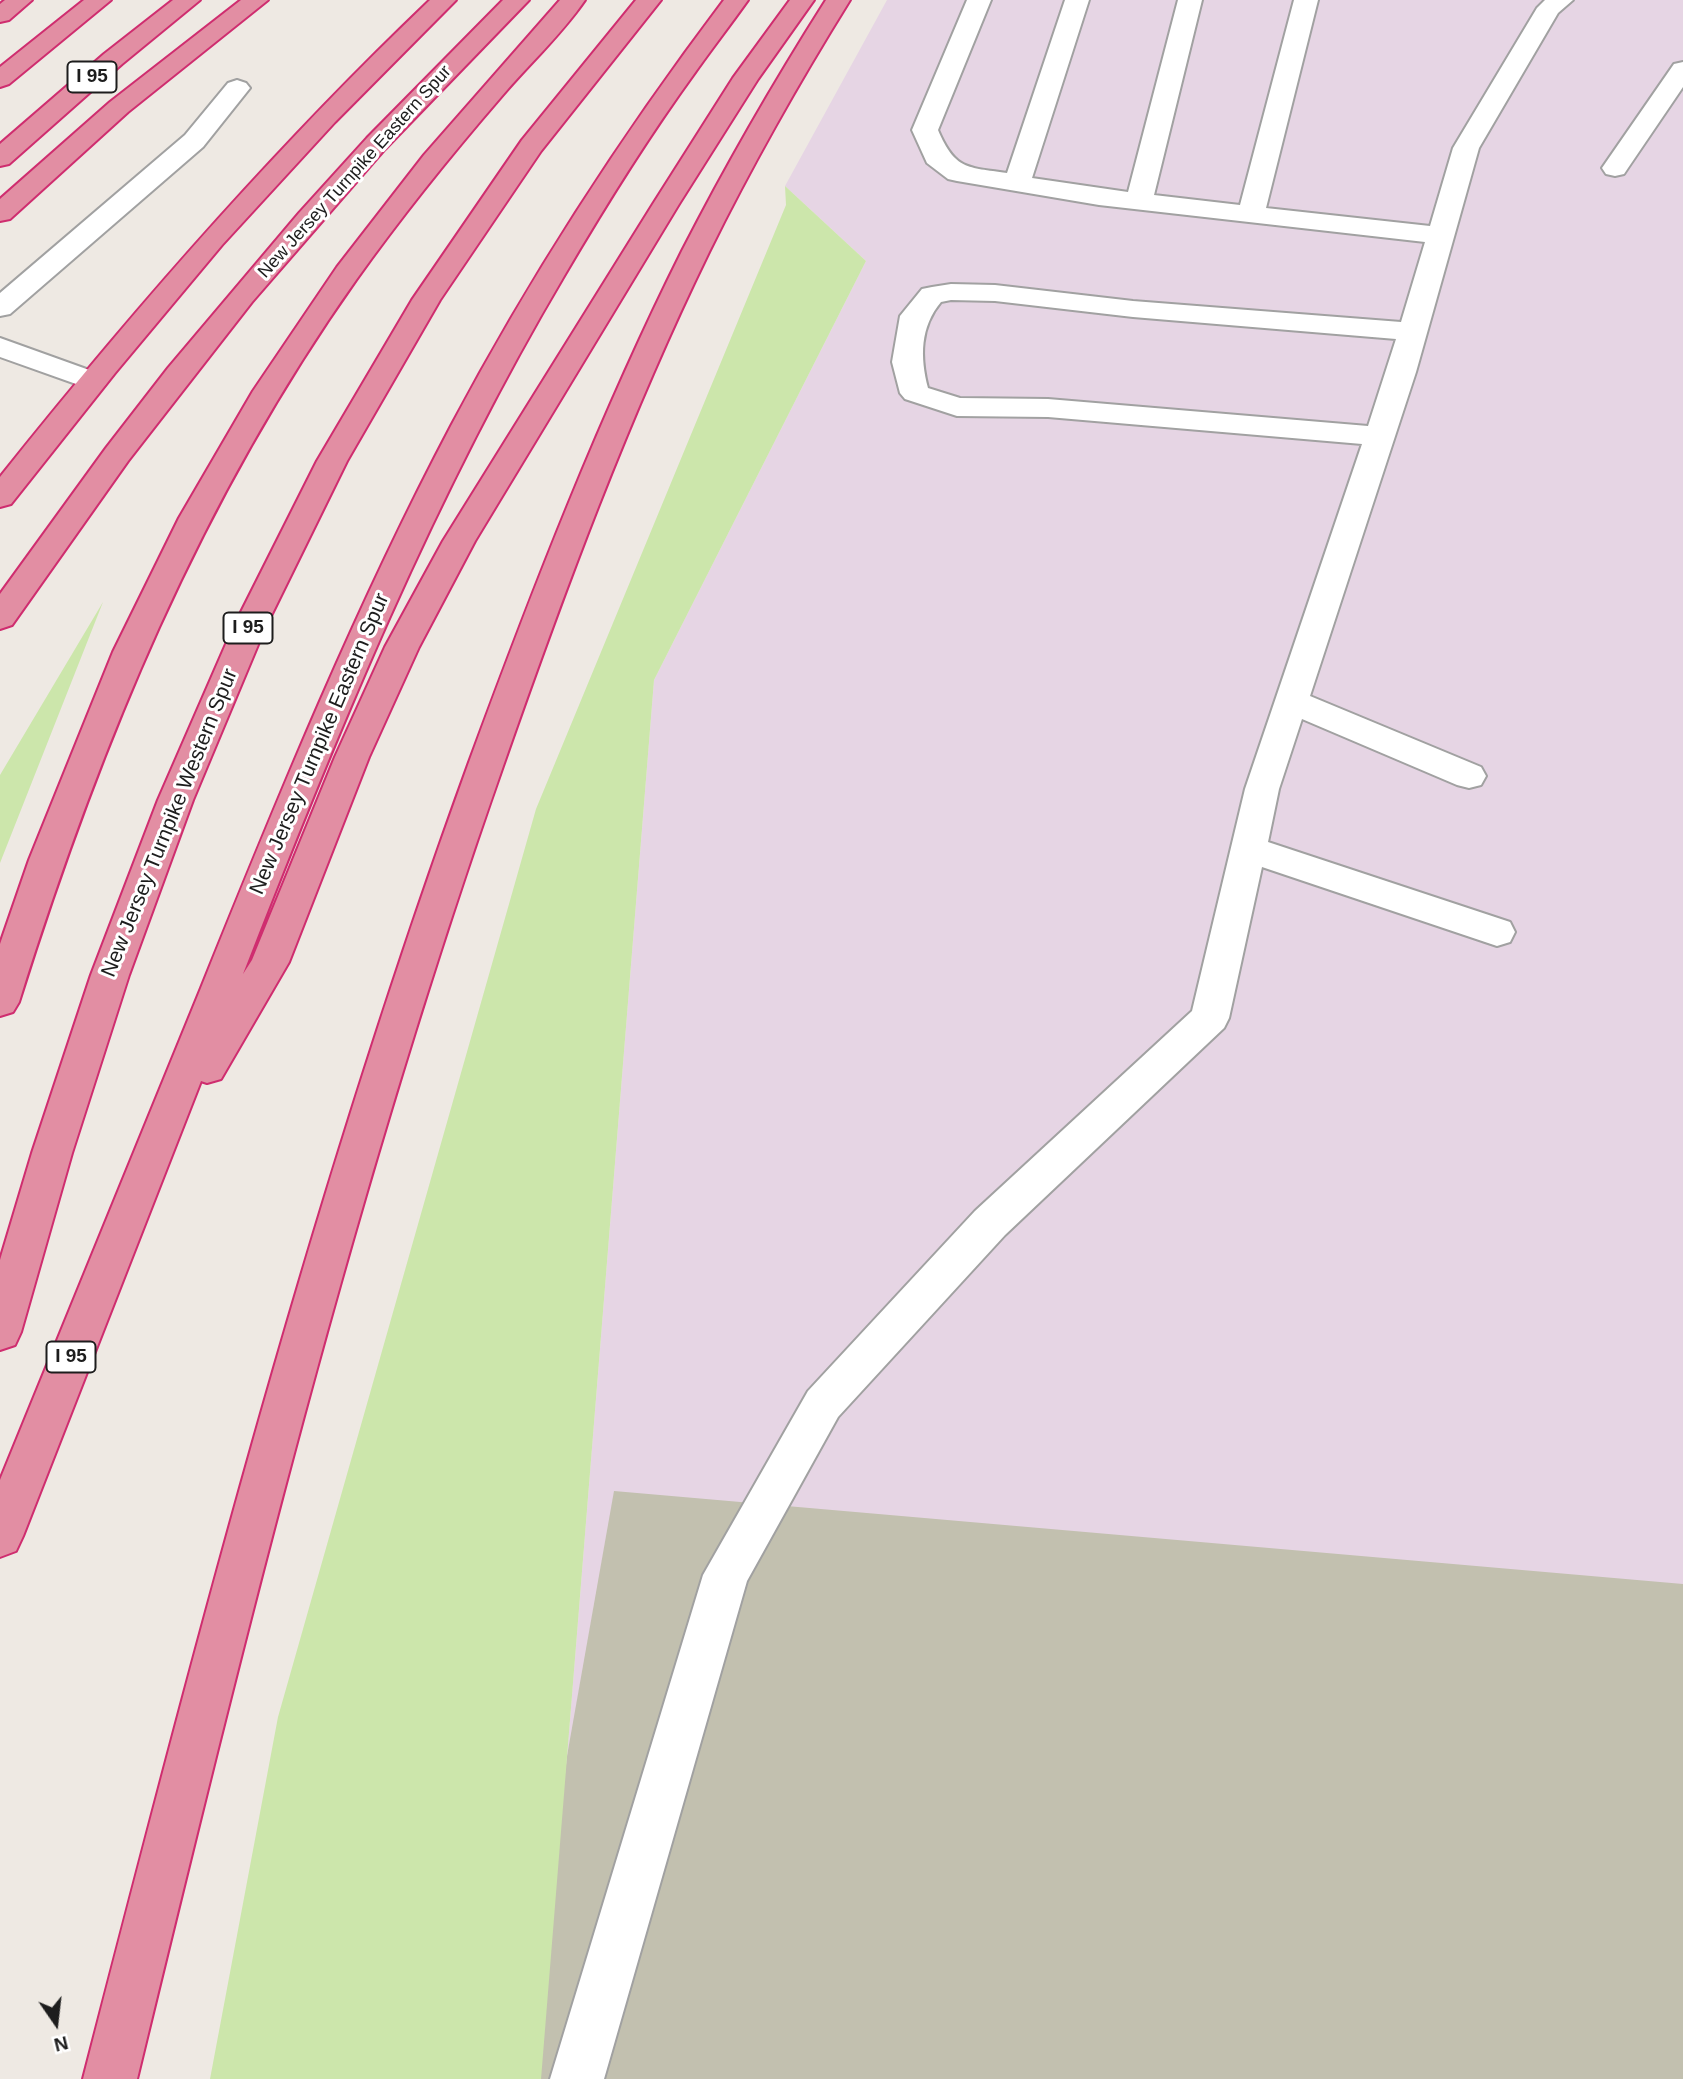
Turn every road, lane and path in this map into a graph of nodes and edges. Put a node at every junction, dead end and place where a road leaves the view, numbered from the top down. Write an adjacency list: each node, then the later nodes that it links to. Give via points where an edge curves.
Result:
1 (20, 0): 17 (highway)
2 (99, 0): 19 (highway, I 95)
3 (188, 0): 21 (highway, I 95)
4 (256, 0): 25 (highway, I 95, via 119,107)
5 (444, 0): 31 (highway, via 257,191)
6 (517, 0): 34 (highway, New Jersey Turnpike Eastern Spur, via 397,121 254,283 136,431)
7 (573, 0): 39 (highway, via 392,212 314,320 230,454 106,704 50,850)
8 (649, 0): 41 (highway, New Jersey Turnpike Western Spur / I 95, via 541,130 454,255 365,400 277,569 214,704 127,925 67,1098)
9 (736, 0): 40 (highway, New Jersey Turnpike Eastern Spur / I 95, via 595,202 479,402 365,635)
10 (802, 0): 40 (highway, via 666,204 459,541 371,713 270,962)
11 (838, 0): 43 (highway, via 757,134 644,365 551,587 477,788 374,1097 302,1343 204,1700)
12 (979, 0): 23 (lane, via 925,130 936,157 957,173)
13 (1077, 0): 23 (lane)
14 (1190, 0): 24 (lane)
15 (1306, 0): 26 (lane)
16 (1561, 0): 27 (lane, via 1549,8 1466,148)
17 (0, 15)
18 (1683, 69): 22 (lane)
19 (0, 79)
20 (237, 88): 28 (lane, via 194,141)
21 (0, 158)
22 (1615, 168)
23 (1017, 183): 24 (lane)
24 (1139, 201): 26 (lane)
25 (0, 212)
26 (1251, 214): 27 (lane)
27 (1440, 235): 29 (lane)
28 (0, 308)
29 (1413, 332): 32 (lane); 32 (lane, via 995,293 932,295 914,316 907,362 915,393 957,407 1048,408)
30 (0, 348): 31 (lane)
31 (93, 381): 33 (highway)
32 (1380, 436): 35 (lane)
33 (0, 497)
34 (0, 618)
35 (1291, 701): 36 (lane); 37 (lane)
36 (1469, 776)
37 (1248, 849): 38 (lane); 44 (lane, via 1210,1018 990,1223 823,1404 726,1575)
38 (1497, 932)
39 (0, 1002)
40 (143, 1178): 42 (highway, New Jersey Turnpike Eastern Spur / I 95)
41 (0, 1332)
42 (0, 1536)
43 (110, 2079)
44 (577, 2079)

